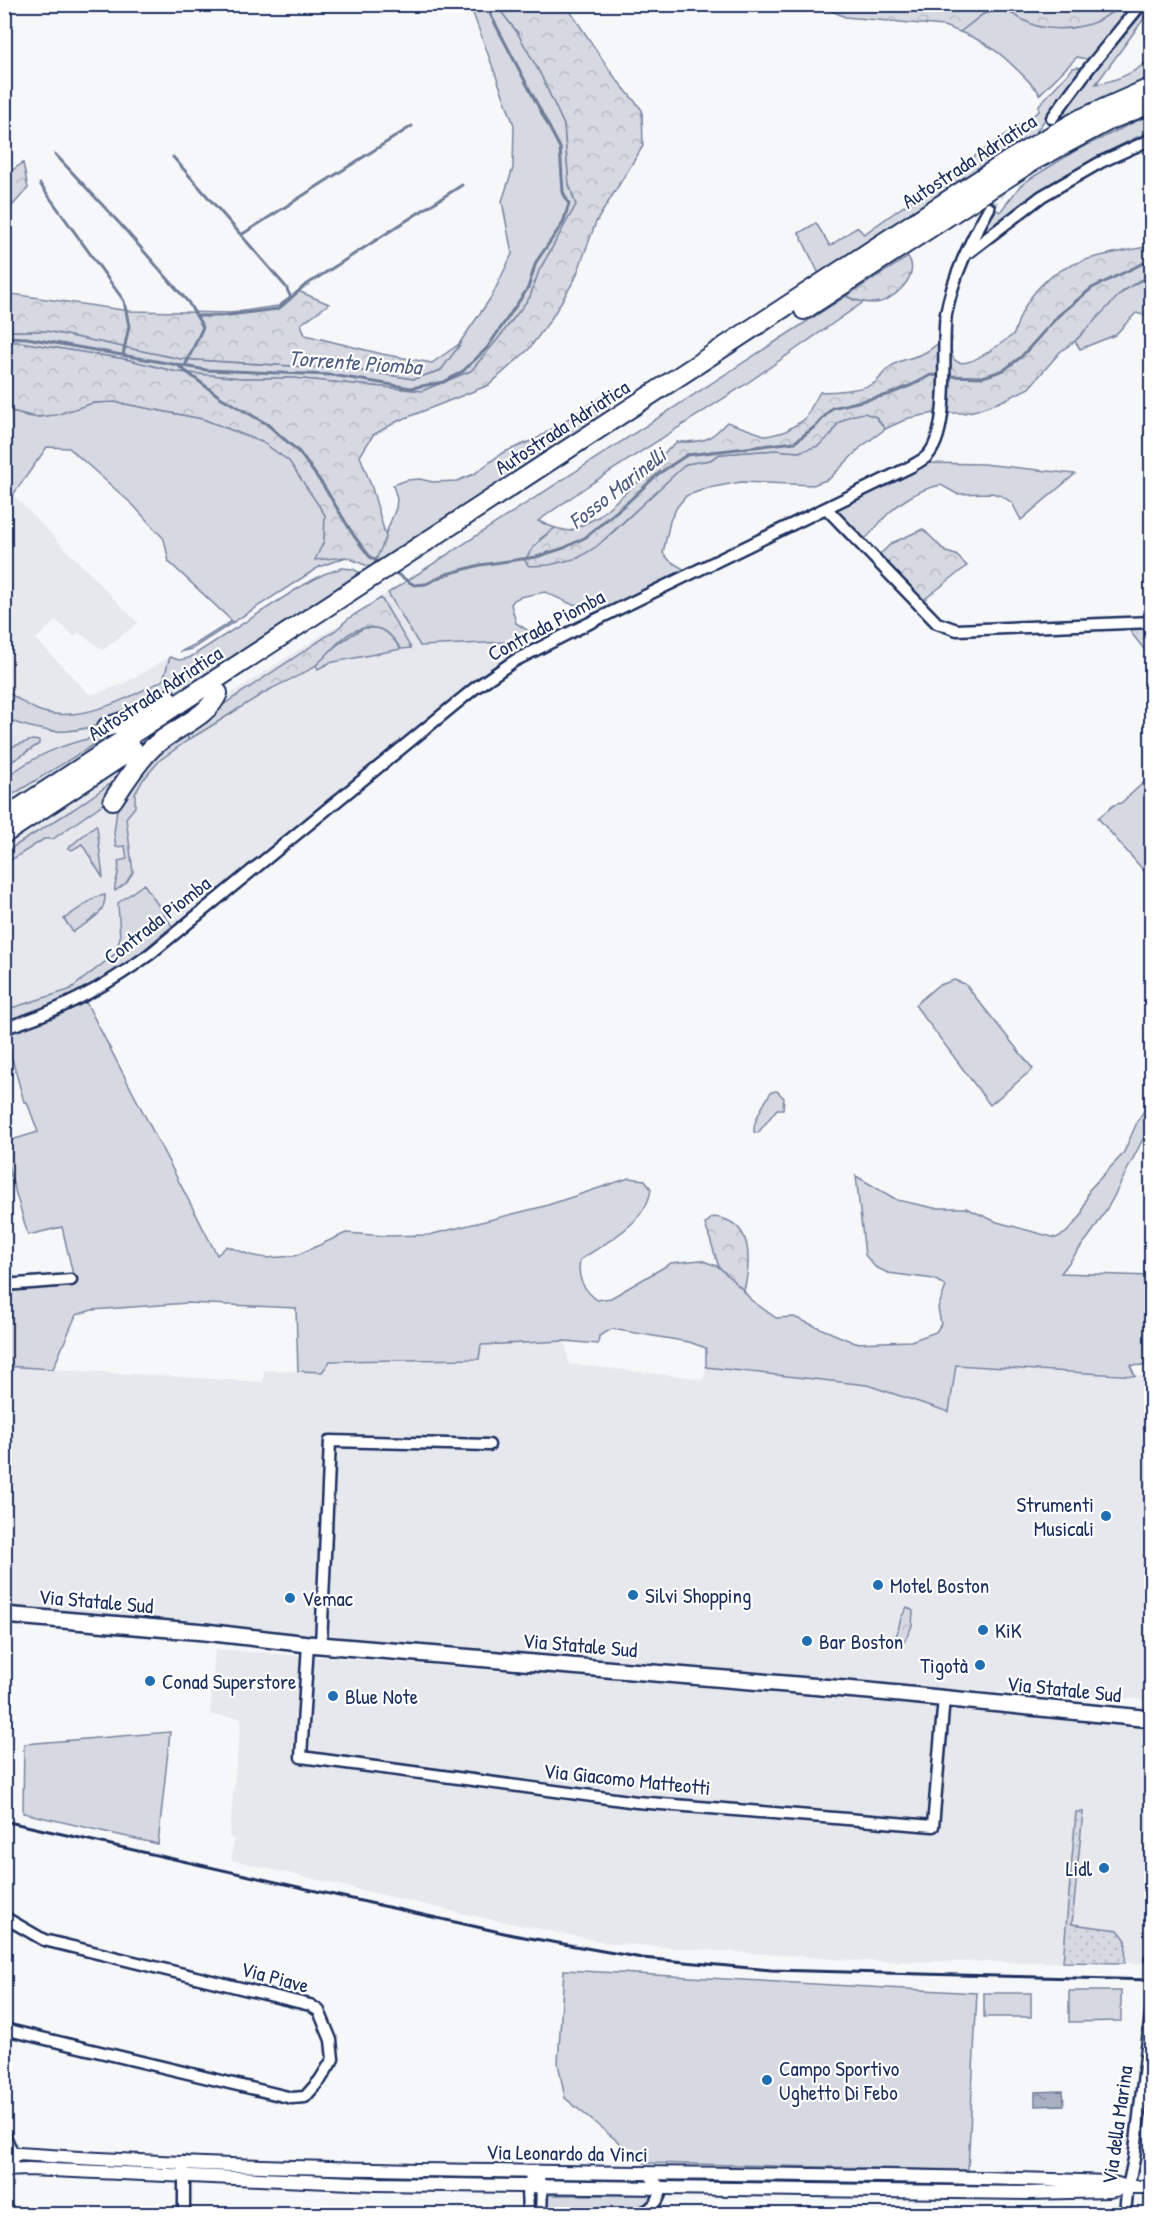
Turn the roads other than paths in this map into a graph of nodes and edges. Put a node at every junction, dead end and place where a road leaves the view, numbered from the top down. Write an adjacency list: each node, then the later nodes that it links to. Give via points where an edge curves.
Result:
1 (1141, 4): 4 (street)
2 (1152, 87): 8 (highway, Autostrada Adriatica, via 1080,119 1011,159)
3 (1152, 103): 8 (highway, Autostrada Adriatica, via 1108,121 1033,161)
4 (1052, 118)
5 (1152, 139): 7 (street, via 1101,162 1042,196)
6 (989, 208): 7 (street, Contrada Piomba)
7 (964, 256): 9 (street, Contrada Piomba, via 946,315 940,431 927,456)
8 (515, 492): 11 (highway, Autostrada Adriatica); 12 (highway, Autostrada Adriatica)
9 (826, 508): 10 (street, via 911,598 937,623 947,627 957,630); 17 (street, Contrada Piomba, via 514,662 475,688 120,976 54,1011)
10 (1152, 622)
11 (244, 662): 13 (highway, via 225,664 163,702); 15 (highway, Autostrada Adriatica)
12 (218, 693): 14 (highway, via 213,705 147,753); 16 (highway, Autostrada Adriatica)
13 (107, 727)
14 (114, 800)
15 (4, 818)
16 (4, 834)
17 (4, 1028)
18 (4, 1269): 20 (street)
19 (70, 1280): 20 (street)
20 (7, 1285)
21 (489, 1445): 23 (street, via 330,1441)
22 (4, 1615): 23 (main road, Via Statale Sud)
23 (314, 1644): 24 (main road, Via Statale Sud); 24 (street, Via Giacomo Matteotti, via 302,1757 637,1802 933,1826)
24 (944, 1698): 25 (main road, Via Statale Sud)
25 (1152, 1719)
26 (4, 1917): 28 (street, Via Piave, via 44,1940 310,2004 319,2011 331,2040 333,2059 305,2097 292,2098)
27 (1152, 2005): 29 (street, Via della Marina)
28 (4, 2029)
29 (1146, 2104): 40 (street, Via della Marina)
30 (4, 2134): 31 (street)
31 (9, 2155): 32 (street); 33 (street, Via Leonardo da Vinci)
32 (8, 2169): 33 (street, Via Leonardo da Vinci)
33 (183, 2169): 34 (street, Via Leonardo da Vinci); 39 (street, Via Leonardo da Vinci); 47 (street)
34 (466, 2171): 35 (street, Via Leonardo da Vinci); 39 (street, via 459,2176 431,2176)
35 (534, 2172): 36 (street, Via Leonardo da Vinci); 42 (street); 43 (street)
36 (629, 2173): 37 (street, Via Leonardo da Vinci); 44 (street, via 632,2183)
37 (648, 2173): 38 (street, Via Leonardo da Vinci); 45 (street)
38 (855, 2176): 40 (street, Via Leonardo da Vinci, via 1110,2182); 46 (street)
39 (426, 2186): 42 (street, Via Leonardo da Vinci)
40 (1128, 2187): 41 (street, Via Leonardo da Vinci); 46 (street, Via Leonardo da Vinci, via 1029,2193); 51 (street, Via della Marina)
41 (1152, 2187)
42 (527, 2188): 43 (street, Via Leonardo da Vinci); 48 (street)
43 (541, 2188): 44 (street, Via Leonardo da Vinci); 49 (street)
44 (623, 2188): 45 (street, Via Leonardo da Vinci)
45 (661, 2189): 46 (street, Via Leonardo da Vinci); 50 (street, via 656,2204)
46 (854, 2192)
47 (184, 2214)
48 (528, 2214)
49 (540, 2214)
50 (642, 2214)
51 (1125, 2214)

